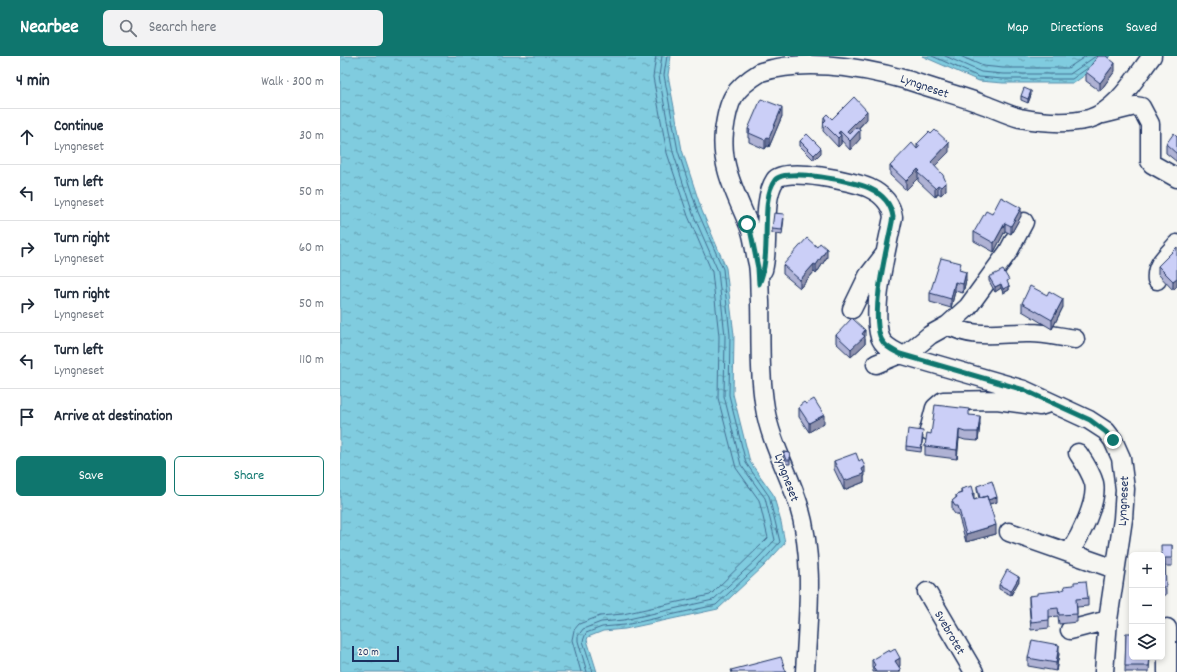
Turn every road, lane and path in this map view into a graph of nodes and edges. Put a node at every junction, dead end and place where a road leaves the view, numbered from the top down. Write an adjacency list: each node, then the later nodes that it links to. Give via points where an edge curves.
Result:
1 (1152, 56): 2 (street, Lyngneset, via 1123,93)
2 (1098, 115): 3 (street, via 1135,106 1141,107 1150,124 1150,161); 8 (street, Lyngneset, via 1074,121 1044,121 1018,117 878,68 813,57 770,66 745,82 732,98 728,107 723,142 726,169 750,229)
3 (1177, 178)
4 (1024, 222): 10 (street, via 1008,252 968,307)
5 (1177, 244): 7 (street, via 1161,261 1157,270)
6 (886, 252): 8 (street, Lyngneset, via 893,217 888,203 881,196 856,183 829,178 782,175 774,180 768,205 767,258); 9 (street, Lyngneset, via 868,276); 12 (street, Lyngneset, via 878,306 880,337 889,349)
7 (1157, 280)
8 (759, 284): 24 (street, Lyngneset, via 760,368 765,410 798,504 809,560)
9 (852, 309)
10 (948, 325): 11 (street, via 958,331 979,335 1031,333); 12 (street)
11 (1075, 339)
12 (903, 355): 13 (street); 14 (street, Lyngneset, via 1024,390)
13 (876, 364)
14 (1048, 402): 15 (street, Lyngneset, via 1040,406 997,400 943,401 935,408); 19 (street, Lyngneset, via 1098,425 1118,449 1125,489)
15 (929, 431)
16 (1078, 453): 18 (street, Lyngneset, via 1091,475 1095,492 1080,537)
17 (1009, 532): 18 (street)
18 (1070, 552): 19 (street)
19 (1115, 569): 21 (street, Lyngneset)
20 (927, 592): 25 (street, Svebrotet)
21 (1108, 620): 23 (street); 26 (street, Lyngneset)
22 (1167, 628): 27 (street)
23 (1070, 630)
24 (805, 672)
25 (974, 672)
26 (1104, 672)
27 (1167, 672)

